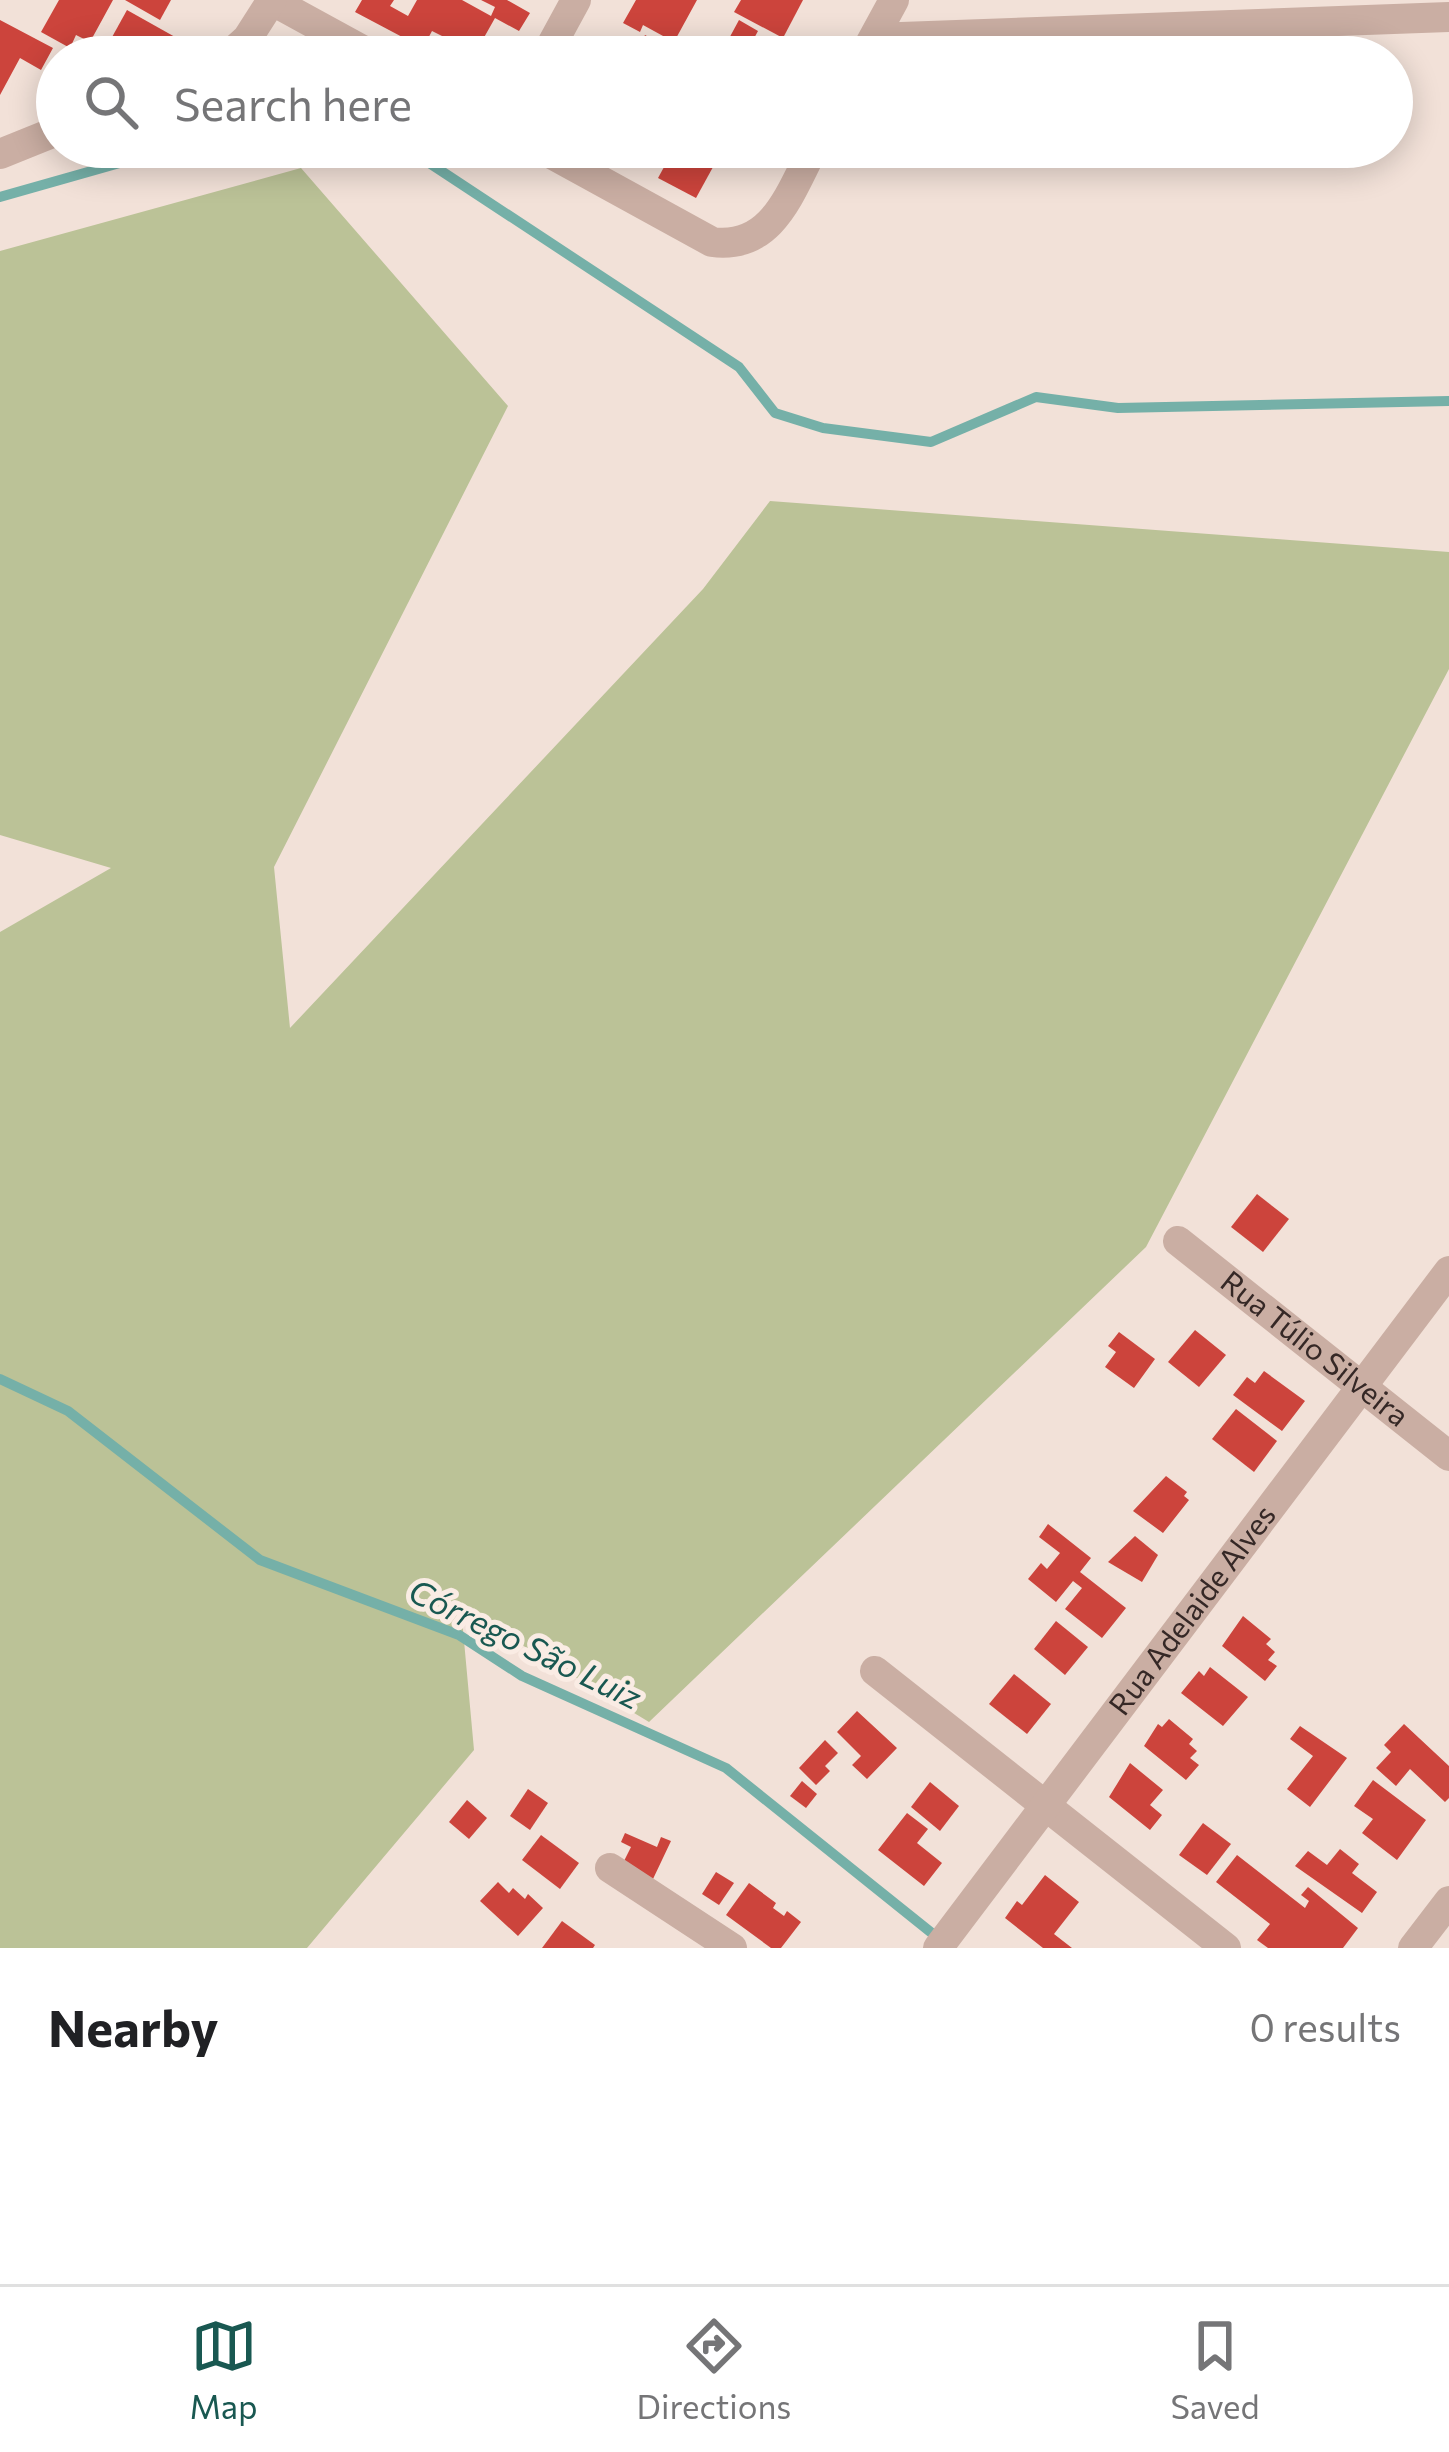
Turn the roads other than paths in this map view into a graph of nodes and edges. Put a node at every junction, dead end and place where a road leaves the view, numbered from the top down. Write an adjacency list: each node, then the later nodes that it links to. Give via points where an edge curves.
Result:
1 (272, 0): 6 (street); 7 (street)
2 (577, 0): 8 (street)
3 (895, 0): 9 (street)
4 (1195, 14): 5 (street); 10 (street)
5 (1449, 17)
6 (249, 36)
7 (337, 36)
8 (557, 36)
9 (875, 36)
10 (983, 36)
11 (36, 139): 12 (street)
12 (0, 154)
13 (577, 168): 14 (street, via 712,242 748,242 776,217)
14 (803, 168)
15 (1178, 1241): 17 (street, Rua Túlio Silveira)
16 (1449, 1271): 17 (street, Rua Adelaide Alves)
17 (1362, 1387): 18 (street, Rua Túlio Silveira); 20 (street, Rua Adelaide Alves)
18 (1449, 1456)
19 (874, 1671): 20 (street)
20 (1045, 1806): 24 (street, Rua Adelaide Alves); 25 (street)
21 (610, 1868): 23 (street)
22 (1449, 1901): 26 (street)
23 (732, 1948)
24 (938, 1948)
25 (1226, 1948)
26 (1413, 1948)

